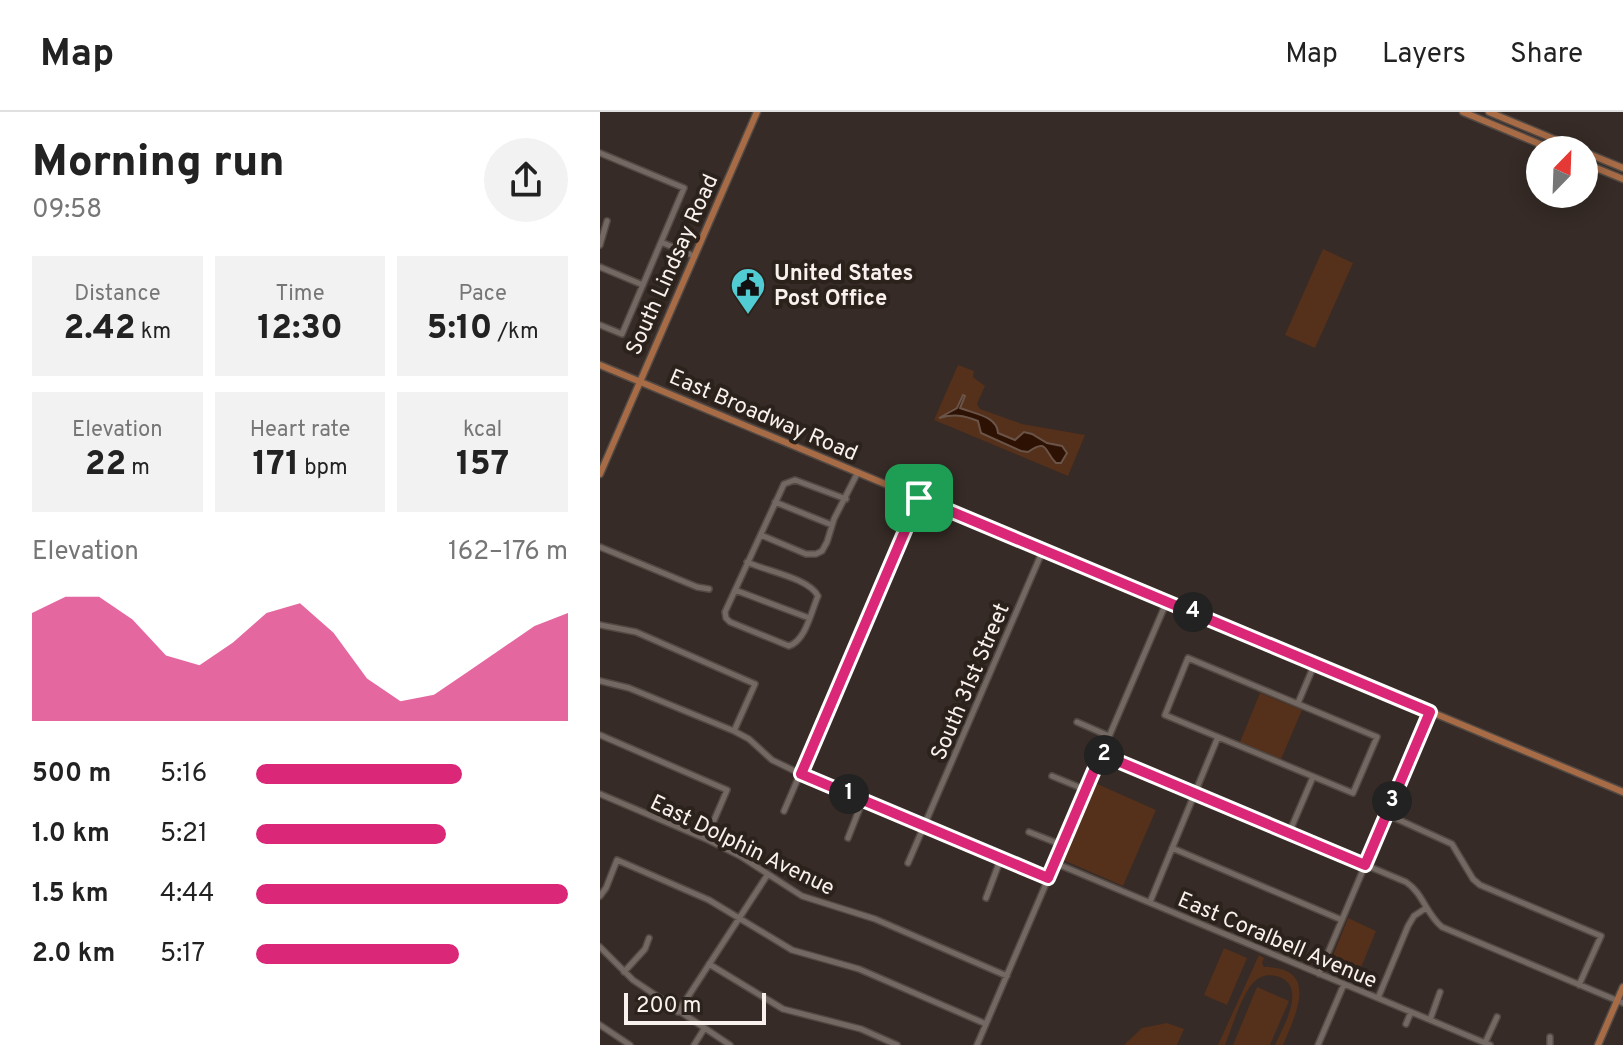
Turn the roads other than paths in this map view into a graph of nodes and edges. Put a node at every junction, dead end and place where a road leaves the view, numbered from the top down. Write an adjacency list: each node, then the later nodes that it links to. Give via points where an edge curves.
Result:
1 (757, 112): 16 (main road, South Lindsay Road)
2 (1463, 112): 5 (main road)
3 (1489, 112): 4 (main road)
4 (1525, 127): 5 (main road); 6 (main road)
5 (1521, 136): 7 (main road)
6 (1546, 136)
7 (1526, 138)
8 (600, 153): 14 (street, via 684,188)
9 (1598, 158): 10 (main road)
10 (1623, 168)
11 (1598, 169): 12 (main road)
12 (1623, 179)
13 (607, 221): 15 (street)
14 (661, 242): 16 (street); 18 (street)
15 (600, 245)
16 (694, 256): 21 (main road, South Lindsay Road)
17 (600, 267): 18 (street)
18 (643, 285): 19 (street, via 622,334)
19 (600, 325)
20 (600, 365): 21 (main road, East Broadway Road)
21 (639, 382): 22 (main road, East Broadway Road); 23 (main road, South Lindsay Road)
22 (858, 472): 24 (main road, East Broadway Road); 25 (street)
23 (600, 474)
24 (919, 498): 30 (main road, East Broadway Road); 47 (street)
25 (846, 499): 26 (street, via 795,480 784,484); 27 (street)
26 (775, 502): 27 (street); 28 (street)
27 (832, 525): 28 (street, via 816,554)
28 (761, 535): 31 (street)
29 (600, 547): 32 (street)
30 (1043, 550): 34 (main road, East Broadway Road); 57 (street, South 31st Street)
31 (747, 562): 33 (street); 35 (street, via 811,586 818,596)
32 (709, 589)
33 (735, 590): 35 (street); 35 (street, via 726,618 789,646 798,642)
34 (1167, 601): 37 (main road, East Broadway Road); 44 (street)
35 (809, 618)
36 (600, 625): 42 (street, via 636,632 755,684)
37 (1315, 663): 39 (street); 40 (main road, East Broadway Road)
38 (600, 681): 42 (street)
39 (1298, 703): 45 (street, via 1188,658 1165,715); 49 (street, via 1377,737 1353,793)
40 (1430, 712): 51 (main road, East Broadway Road); 56 (street)
41 (1077, 722): 44 (street)
42 (734, 731): 47 (street)
43 (600, 735): 61 (street, via 727,790)
44 (1109, 736): 46 (street)
45 (1218, 737): 49 (street); 52 (street)
46 (1101, 754): 50 (street); 52 (street)
47 (801, 774): 54 (street); 55 (street)
48 (1052, 776): 50 (street)
49 (1313, 777): 59 (street)
50 (1086, 790): 62 (street)
51 (1623, 792)
52 (1195, 793): 59 (street); 63 (street)
53 (600, 794): 61 (street, East Dolphin Avenue)
54 (863, 800): 57 (street); 60 (street)
55 (784, 811)
56 (1386, 814): 67 (street); 83 (street, via 1452,844 1480,885 1601,936)
57 (924, 826): 64 (street); 65 (street, South 31st Street)
58 (1029, 832): 62 (street)
59 (1289, 833): 67 (street)
60 (848, 838)
61 (706, 839): 68 (street, East Dolphin Avenue)
62 (1062, 845): 66 (street)
63 (1172, 848): 72 (street); 75 (street)
64 (1001, 858): 69 (street); 71 (street)
65 (908, 863)
66 (1055, 863): 69 (street); 72 (street, East Coralbell Avenue)
67 (1365, 865): 73 (street, via 1415,888); 75 (street)
68 (768, 874): 74 (street); 81 (street, East Dolphin Avenue, via 802,896 875,919)
69 (1048, 878): 81 (street)
70 (600, 896): 74 (street, via 617,860 709,900)
71 (986, 898)
72 (1150, 902): 80 (street, East Coralbell Avenue)
73 (1426, 908): 83 (street, via 1442,927); 86 (street, via 1408,926)
74 (739, 919): 78 (street); 92 (street, via 792,950 859,969)
75 (1342, 920): 80 (street)
76 (649, 938): 79 (street)
77 (600, 947): 79 (street)
78 (709, 964): 88 (street); 102 (street, via 783,1009 861,1029)
79 (624, 972): 88 (street)
80 (1319, 974): 82 (street, East Coralbell Avenue)
81 (1007, 976): 92 (street)
82 (1344, 984): 86 (street, East Coralbell Avenue); 104 (street)
83 (1579, 985): 87 (street)
84 (1623, 987): 87 (main road)
85 (1440, 992): 91 (street)
86 (1378, 998): 89 (street, East Coralbell Avenue)
87 (1620, 1002): 106 (main road)
88 (678, 1012): 95 (street)
89 (1411, 1012): 91 (street, East Coralbell Avenue); 93 (street)
90 (1497, 1017): 98 (street)
91 (1430, 1020): 97 (street, East Coralbell Avenue)
92 (986, 1024): 103 (street)
93 (1406, 1024)
94 (600, 1025): 99 (street)
95 (704, 1029): 100 (street); 101 (street)
96 (1550, 1037): 105 (street)
97 (1476, 1042): 98 (street, East Coralbell Avenue)
98 (1487, 1044)
99 (630, 1045)
100 (694, 1045)
101 (730, 1045)
102 (897, 1045)
103 (977, 1045)
104 (1319, 1045)
105 (1550, 1045)
106 (1598, 1045)

